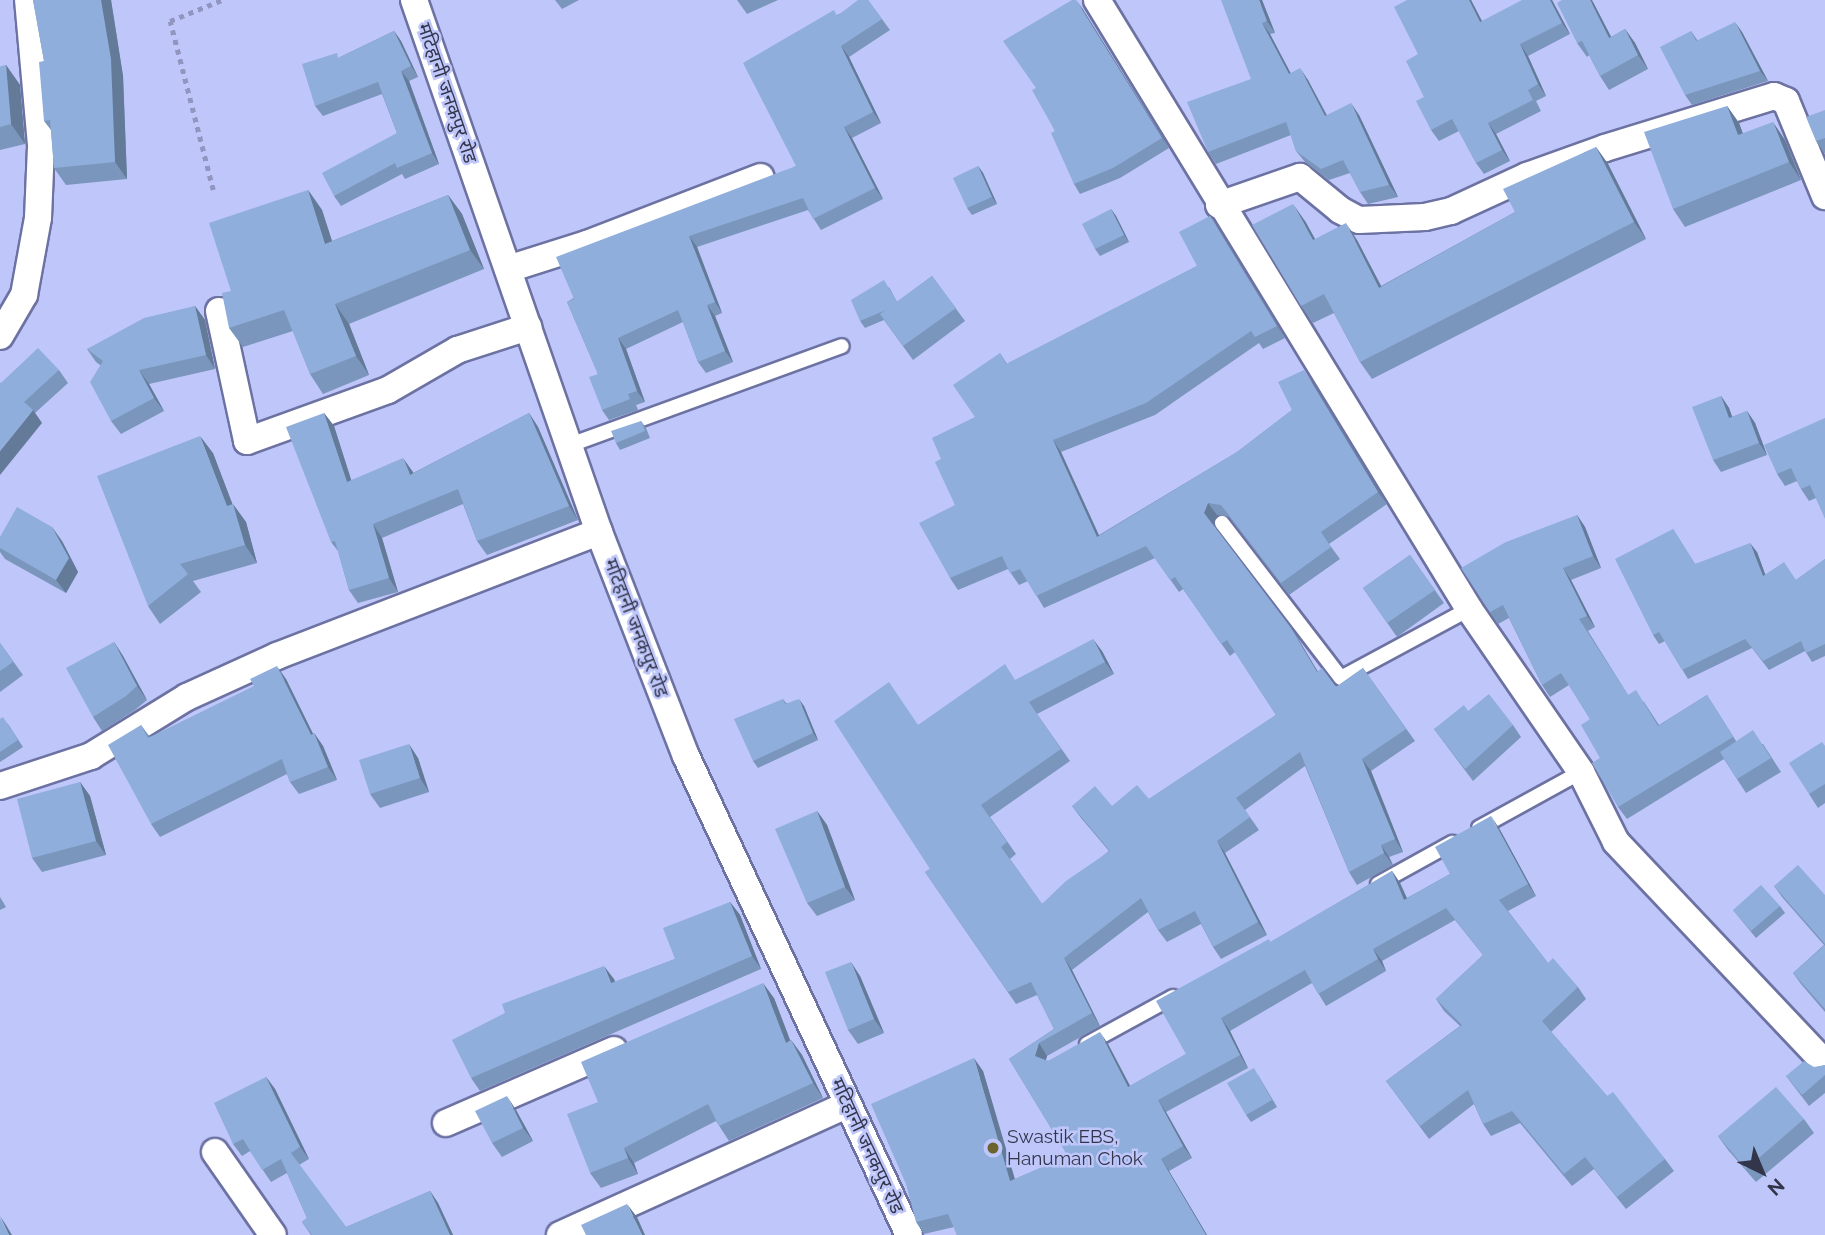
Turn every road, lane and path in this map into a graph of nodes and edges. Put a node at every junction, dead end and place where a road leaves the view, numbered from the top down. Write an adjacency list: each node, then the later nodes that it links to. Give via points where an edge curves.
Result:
1 (28, 0): 12 (street, via 41,145 38,218 24,295)
2 (222, 0): 6 (path, via 170,21)
3 (414, 0): 9 (street, मटिहानी जनकपुर रोड)
4 (1097, 0): 8 (street)
5 (761, 177): 9 (street, via 587,244)
6 (213, 190)
7 (1825, 196): 8 (street, via 1786,101 1774,96 1605,148 1527,176 1451,211 1425,217 1359,220 1340,211 1300,177)
8 (1219, 205): 17 (street)
9 (508, 269): 11 (street, मटिहानी जनकपुर रोड)
10 (219, 311): 11 (street, via 247,441 388,390 457,350)
11 (528, 327): 14 (street, मटिहानी जनकपुर रोड)
12 (0, 336)
13 (842, 346): 14 (lane)
14 (570, 445): 16 (street, मटिहानी जनकपुर रोड)
15 (1222, 523): 17 (lane, via 1341,678)
16 (599, 532): 19 (street, via 277,656 187,696 91,756); 21 (street, मटिहानी जनकपुर रोड, via 686,756)
17 (1469, 609): 18 (street)
18 (1581, 772): 20 (lane); 26 (street, via 1616,842)
19 (0, 786)
20 (1364, 891)
21 (787, 975): 22 (street); 27 (street, मटिहानी जनकपुर रोड)
22 (762, 986)
23 (1184, 991): 25 (lane)
24 (636, 1041): 28 (street)
25 (1076, 1050)
26 (1825, 1063)
27 (847, 1105): 31 (street); 32 (street, मटिहानी जनकपुर रोड)
28 (446, 1123)
29 (215, 1152): 30 (street)
30 (273, 1235)
31 (560, 1235)
32 (909, 1235)

